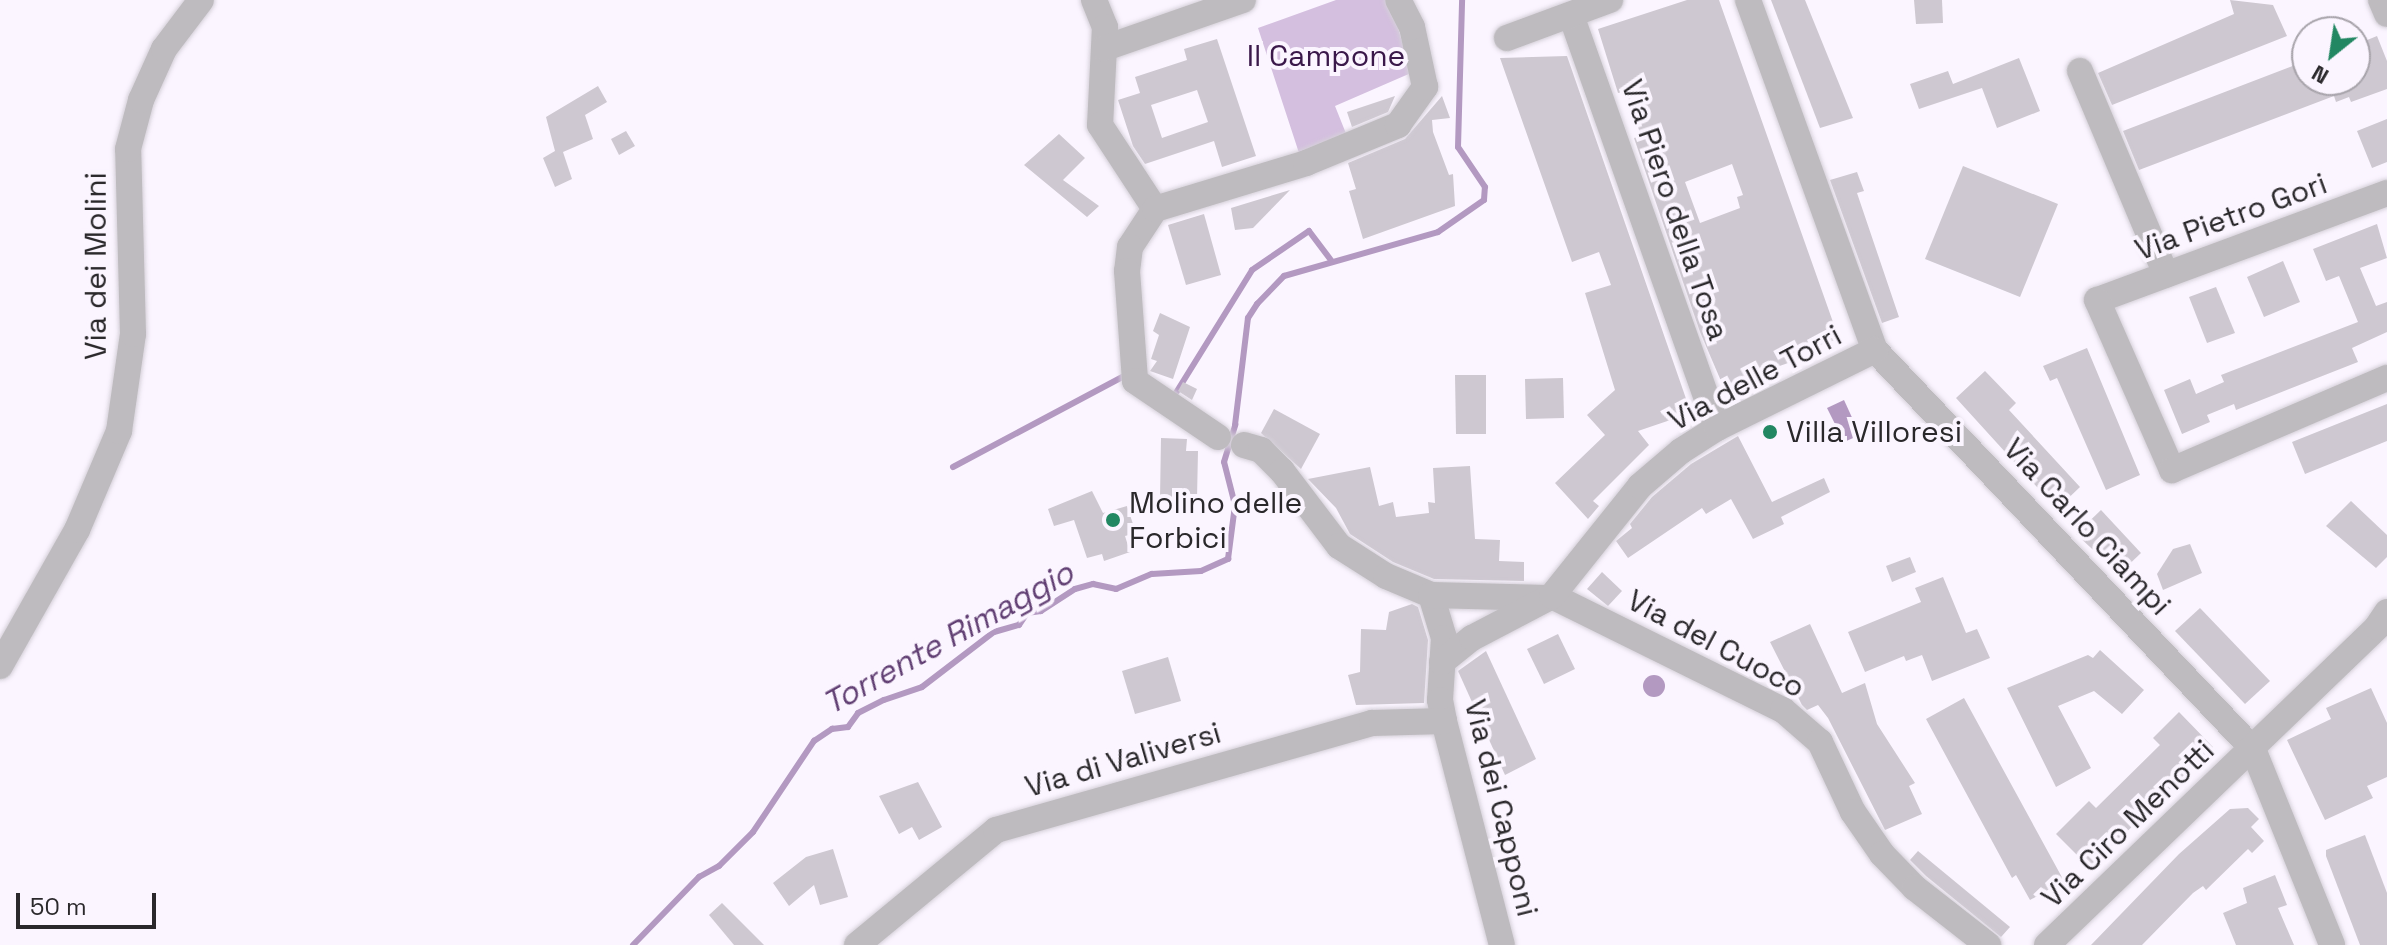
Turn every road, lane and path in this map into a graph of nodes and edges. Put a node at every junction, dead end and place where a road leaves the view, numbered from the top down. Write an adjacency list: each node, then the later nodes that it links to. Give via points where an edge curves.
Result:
1 (201, 0): 25 (street, Via dei Molini, via 164,49 141,100 128,149 133,334 119,431 77,530)
2 (1094, 0): 11 (street, via 1105,27)
3 (1243, 0): 11 (street)
4 (1398, 0): 14 (street, via 1412,27 1425,87 1389,133)
5 (1610, 0): 9 (street)
6 (1748, 0): 16 (street, Via delle Torri)
7 (2381, 0): 8 (street)
8 (2387, 14)
9 (1571, 15): 10 (street); 18 (street, Via Piero della Tosa)
10 (1507, 38)
11 (1105, 48): 14 (street, via 1100,125)
12 (2080, 71): 15 (street)
13 (2387, 193): 15 (street, Via Pietro Gori)
14 (1155, 209): 19 (street, via 1130,247 1127,271 1135,381)
15 (2166, 275): 17 (street, Via Pietro Gori, via 2097,300 2172,470)
16 (1875, 350): 18 (street, Via delle Torri); 27 (street, Via Carlo Ciampi)
17 (2387, 378)
18 (1717, 428): 22 (street, Via delle Torri, via 1640,486)
19 (1218, 437)
20 (1244, 445): 21 (street, via 1261,450 1282,471 1339,546 1386,576)
21 (1431, 595): 22 (street); 24 (street, Via dei Capponi)
22 (1550, 597): 24 (street, Via delle Torri); 30 (street, Via del Cuoco, via 1783,710 1820,742 1853,812 1882,854 1915,888)
23 (2384, 629): 27 (street, Via Ciro Menotti)
24 (1443, 650): 26 (street, Via dei Capponi)
25 (0, 666)
26 (1444, 721): 28 (street, Via di Valiversi, via 1372,723 996,830); 29 (street, Via dei Capponi)
27 (2253, 749): 31 (street, Via Ciro Menotti); 32 (street)
28 (857, 945)
29 (1502, 945)
30 (1988, 945)
31 (2047, 945)
32 (2332, 945)

